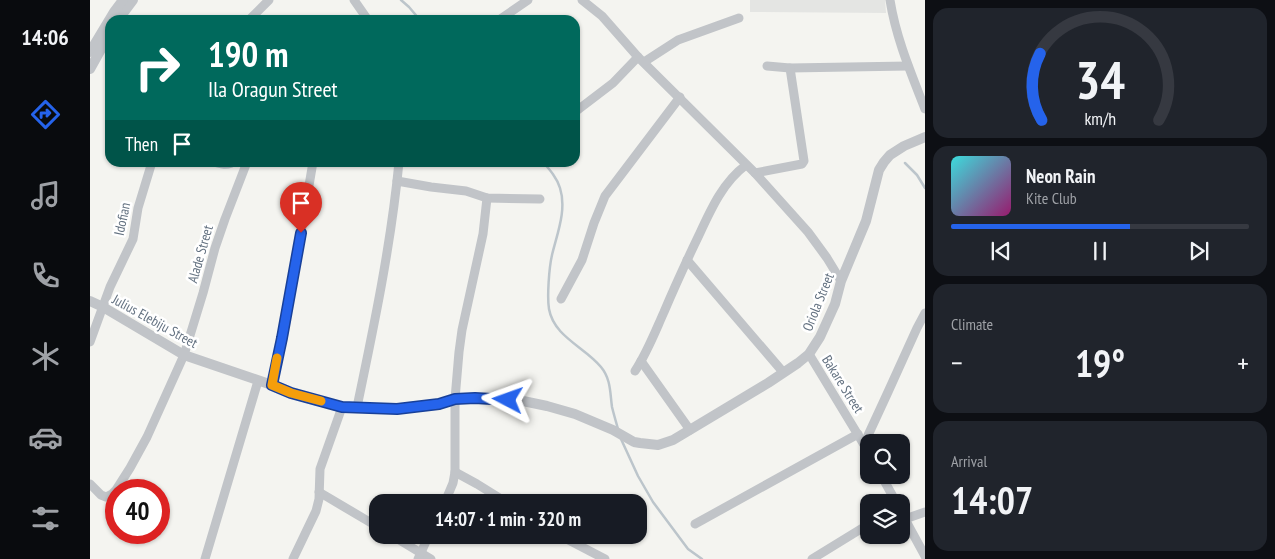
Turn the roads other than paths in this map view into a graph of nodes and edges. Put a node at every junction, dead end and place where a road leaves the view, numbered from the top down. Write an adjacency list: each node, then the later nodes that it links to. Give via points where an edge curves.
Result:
1 (123, 0): 8 (street)
2 (133, 0): 9 (street)
3 (269, 0): 10 (street)
4 (354, 0): 11 (street)
5 (528, 0): 12 (street)
6 (582, 0): 17 (street, via 602,16)
7 (890, 0): 19 (street)
8 (112, 15)
9 (124, 15)
10 (254, 15)
11 (364, 15)
12 (506, 15)
13 (739, 18): 17 (street, via 678,40)
14 (105, 27): 16 (street)
15 (105, 42): 21 (street)
16 (90, 52)
17 (641, 59): 22 (street); 23 (street)
18 (767, 66): 20 (street)
19 (908, 66): 20 (street); 24 (street)
20 (790, 68): 31 (street, via 804,161)
21 (90, 69)
22 (680, 97): 26 (street); 37 (street, via 605,196 582,260)
23 (580, 108)
24 (925, 109)
25 (925, 137): 36 (street, Oriola Street, via 890,155 879,170 866,221)
26 (746, 165): 31 (street); 35 (street, via 713,204)
27 (150, 167): 39 (street, Idofian, via 138,208 133,240)
28 (245, 167): 43 (street, Alade Street, via 217,241)
29 (312, 167): 48 (street)
30 (398, 167): 32 (street)
31 (755, 173): 36 (street, via 808,232)
32 (397, 181): 33 (street, via 466,191); 51 (street, via 380,295)
33 (487, 198): 34 (street); 49 (street, via 483,234 462,330)
34 (540, 199)
35 (687, 260): 44 (street); 46 (street)
36 (841, 282): 42 (street, Oriola Street, via 828,320)
37 (561, 299)
38 (90, 302): 39 (street, Julius Elebiju Street)
39 (103, 307): 41 (street, Idofian); 43 (street, Julius Elebiju Street)
40 (925, 313): 55 (street)
41 (90, 342)
42 (809, 354): 46 (street, Oriola Street); 54 (street, Bakare Street)
43 (184, 355): 47 (street, Julius Elebiju Street); 58 (street, Alade Street, via 147,437 116,490 106,497)
44 (641, 361): 45 (street); 53 (street)
45 (635, 371)
46 (783, 372): 53 (street, Oriola Street)
47 (258, 381): 48 (street, Julius Elebiju Street); 73 (street)
48 (272, 385): 50 (street, Julius Elebiju Street)
49 (455, 399): 51 (street, Julius Elebiju Street, via 397,409); 52 (street, Julius Elebiju Street, via 523,401 576,414); 57 (street)
50 (342, 407): 51 (street, Julius Elebiju Street); 59 (street, via 320,469)
51 (357, 407)
52 (613, 430): 53 (street, Oriola Street, via 634,442 658,445)
53 (690, 430)
54 (858, 434): 56 (street, Bakare Street); 65 (street)
55 (869, 434)
56 (860, 437)
57 (455, 472): 60 (street); 61 (street)
58 (90, 484)
59 (319, 492): 64 (street); 74 (street, via 316,512)
60 (448, 494)
61 (493, 494)
62 (925, 512): 63 (street)
63 (910, 514)
64 (369, 522)
65 (695, 524)
66 (910, 528): 72 (street)
67 (860, 530): 77 (street)
68 (403, 544): 71 (street)
69 (425, 544): 71 (street)
70 (576, 544): 76 (street)
71 (419, 556): 75 (street)
72 (925, 556)
73 (205, 559)
74 (293, 559)
75 (431, 559)
76 (605, 559)
77 (812, 559)

